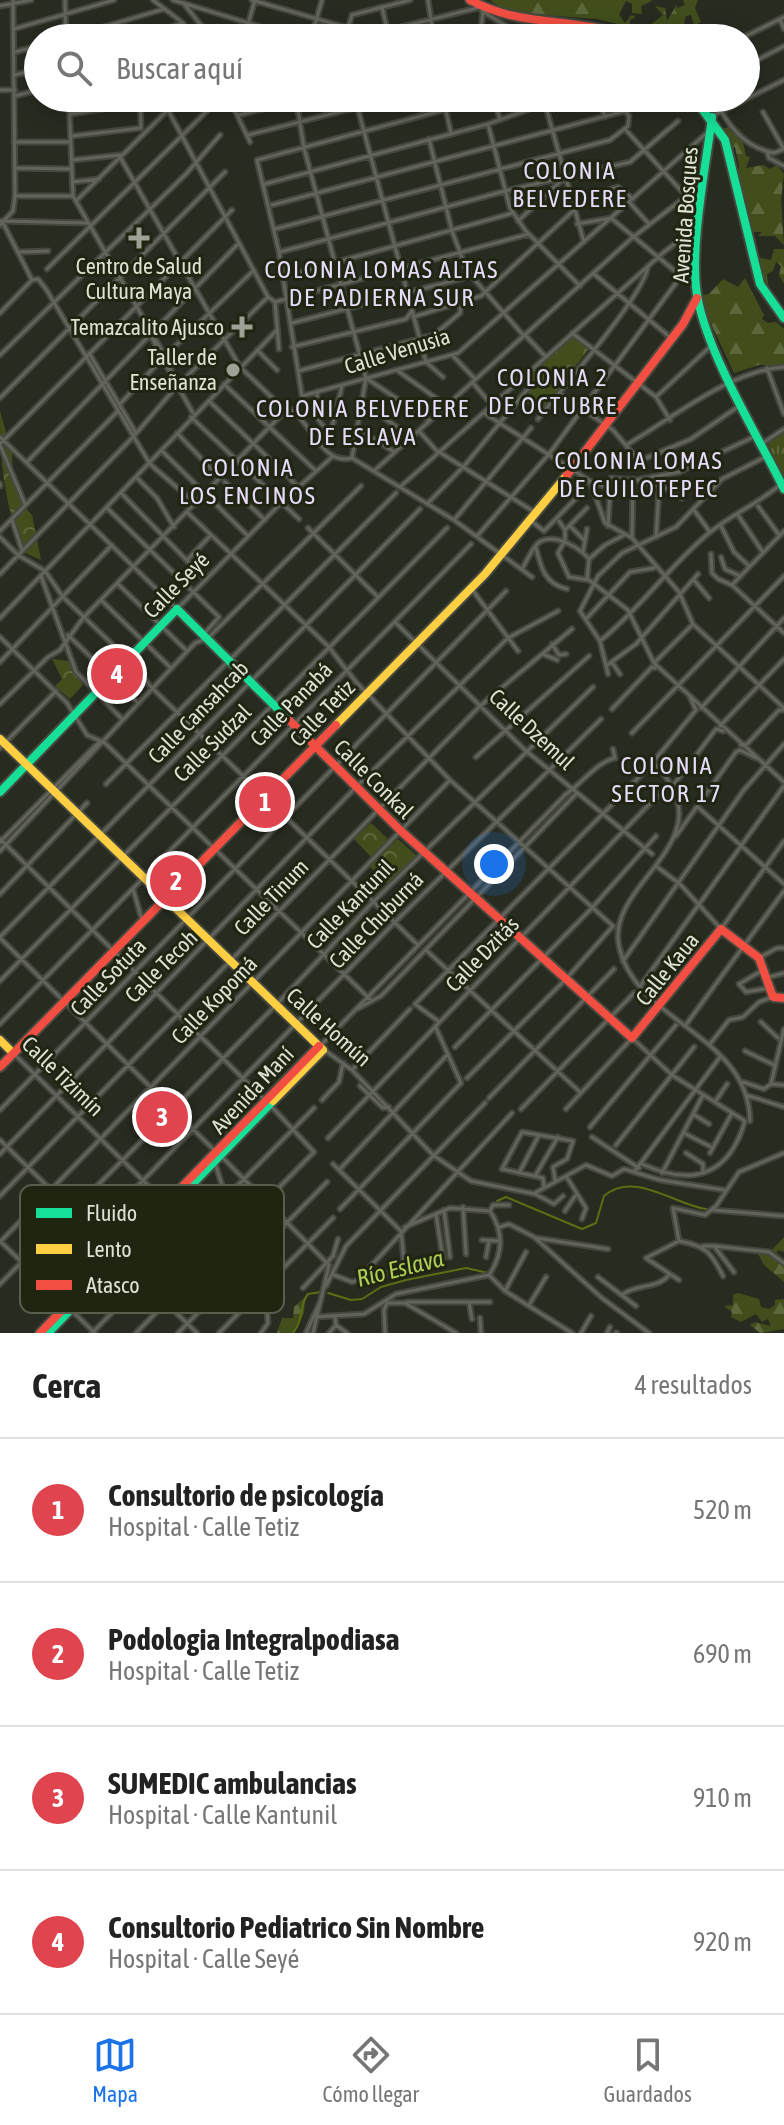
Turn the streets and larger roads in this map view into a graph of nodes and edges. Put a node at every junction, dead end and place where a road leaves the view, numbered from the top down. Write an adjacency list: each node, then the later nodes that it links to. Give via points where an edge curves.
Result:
1 (31, 0): 10 (street)
2 (65, 0): 17 (street)
3 (114, 0): 17 (street)
4 (153, 0): 15 (street)
5 (173, 0): 12 (street)
6 (254, 0): 20 (street); 22 (street)
7 (322, 0): 20 (street)
8 (410, 0): 14 (street)
9 (428, 0): 18 (street)
10 (14, 2): 13 (street); 38 (street)
11 (470, 3): 16 (street); 18 (street)
12 (185, 5): 22 (street); 26 (street)
13 (0, 6)
14 (382, 7): 30 (street, via 351,17); 31 (street)
15 (164, 9): 21 (street); 25 (street)
16 (482, 9): 34 (street); 35 (street); 36 (street)
17 (66, 15): 23 (street); 24 (street)
18 (431, 18): 32 (street); 33 (street)
19 (782, 18): 39 (street); 40 (street)
20 (316, 20): 28 (street); 29 (street)
21 (183, 23)
22 (248, 23): 27 (street)
23 (33, 24)
24 (66, 24)
25 (113, 24)
26 (203, 24)
27 (251, 24)
28 (315, 24)
29 (332, 24)
30 (349, 24)
31 (386, 24)
32 (409, 24)
33 (432, 24)
34 (479, 24)
35 (504, 24)
36 (540, 24)
37 (24, 26): 38 (street)
38 (14, 29): 43 (street)
39 (760, 29)
40 (784, 29)
41 (784, 46): 44 (street)
42 (24, 50): 43 (street)
43 (15, 52): 46 (street)
44 (760, 59)
45 (24, 73): 46 (street)
46 (15, 75): 49 (street)
47 (784, 80): 50 (street)
48 (0, 90): 49 (street)
49 (15, 90): 52 (street)
50 (760, 93)
51 (24, 94): 52 (street)
52 (15, 96): 94 (street)
53 (87, 112): 74 (street)
54 (141, 112): 82 (street)
55 (166, 112): 87 (street)
56 (169, 112): 91 (street)
57 (206, 112): 91 (street)
58 (237, 112): 75 (street)
59 (250, 112): 75 (street)
60 (297, 112): 80 (street)
61 (343, 112): 80 (street)
62 (359, 112): 84 (street)
63 (434, 112): 84 (street)
64 (446, 112): 88 (street)
65 (498, 112): 78 (street)
66 (522, 112): 78 (street)
67 (547, 112): 86 (street)
68 (603, 112): 77 (street)
69 (622, 112): 77 (street)
70 (626, 112): 83 (street, via 630,119)
71 (707, 112): 76 (street)
72 (763, 112): 99 (street)
73 (722, 113): 76 (street); 100 (street, via 739,136)
74 (71, 114): 92 (street)
75 (239, 115): 90 (street)
76 (711, 117): 85 (street, Avenida Bosques); 198 (street, via 728,147 760,284)
77 (605, 118): 86 (street)
78 (500, 120): 81 (street)
79 (678, 121): 98 (street)
80 (299, 124): 90 (street); 97 (street)
81 (488, 124): 88 (street); 96 (street)
82 (141, 128): 87 (street); 92 (street)
83 (625, 129): 98 (street); 101 (street, via 610,140)
84 (364, 131): 97 (street); 102 (street)
85 (710, 131): 112 (street, Calle Venusia); 119 (street, Avenida Bosques)
86 (552, 132): 96 (street); 101 (street)
87 (145, 133): 103 (street)
88 (451, 133): 93 (street)
89 (220, 135): 105 (street)
90 (248, 135): 95 (street)
91 (181, 137): 105 (street); 118 (street)
92 (72, 139): 94 (street); 104 (street)
93 (429, 139): 102 (street); 106 (street)
94 (14, 142): 108 (street)
95 (250, 142)
96 (493, 147): 106 (street); 111 (street)
97 (304, 148): 110 (street); 120 (street, via 257,160)
98 (646, 149): 112 (street); 115 (street, via 630,162)
99 (784, 149): 100 (street)
100 (767, 152): 107 (street)
101 (558, 154): 111 (street); 115 (street)
102 (370, 155): 110 (street); 114 (street)
103 (122, 156): 104 (street); 116 (street); 118 (street)
104 (72, 160): 109 (street)
105 (197, 163): 122 (street); 133 (street)
106 (435, 163): 114 (street); 121 (street)
107 (784, 166)
108 (15, 168): 109 (street); 125 (street)
109 (72, 169): 117 (street)
110 (312, 170): 120 (street); 124 (street)
111 (500, 170): 121 (street); 123 (street)
112 (665, 171): 127 (street); 131 (street, Calle Venusia)
113 (225, 172): 122 (street)
114 (376, 177): 124 (street); 129 (street)
115 (565, 177): 123 (street); 130 (street); 141 (street)
116 (99, 179): 117 (street); 128 (street)
117 (72, 182): 126 (street)
118 (135, 182): 133 (street); 146 (street)
119 (703, 183): 127 (street); 147 (street, Avenida Bosques)
120 (265, 184): 132 (street)
121 (440, 184): 129 (street); 134 (street)
122 (209, 191): 139 (street); 151 (street)
123 (505, 191): 134 (street); 137 (street)
124 (318, 193): 132 (street); 138 (street)
125 (15, 196): 126 (street); 142 (street, via 13,211)
126 (73, 196): 128 (street)
127 (686, 196): 145 (street)
128 (76, 201): 146 (street)
129 (382, 201): 138 (street); 143 (street)
130 (571, 201): 131 (street, via 618,187); 136 (street)
131 (631, 201): 140 (street, Calle Venusia); 145 (street)
132 (270, 205): 148 (street)
133 (151, 208): 151 (street); 161 (street)
134 (446, 208): 143 (street); 149 (street)
135 (232, 210): 139 (street)
136 (573, 211): 144 (street); 154 (street)
137 (513, 213): 141 (street); 149 (street)
138 (324, 216): 148 (street); 153 (street)
139 (224, 218): 156 (street); 165 (street)
140 (611, 218): 144 (street); 152 (street); 155 (street, Calle Venusia)
141 (518, 221): 150 (street)
142 (1, 223): 146 (street); 159 (street)
143 (388, 224): 153 (street); 157 (street)
144 (577, 224): 155 (street)
145 (649, 224): 152 (street)
146 (89, 225): 161 (street); 169 (street)
147 (698, 226): 163 (street, Avenida Bosques); 164 (street)
148 (275, 229): 160 (street)
149 (452, 231): 157 (street); 162 (street)
150 (529, 234): 154 (street); 162 (street)
151 (165, 235): 165 (street); 177 (street)
152 (632, 238): 164 (street); 172 (street)
153 (330, 240): 160 (street); 166 (street)
154 (539, 242): 167 (street); 181 (street)
155 (584, 242): 167 (street, Calle Venusia)
156 (238, 244): 170 (street); 180 (street)
157 (395, 247): 166 (street); 171 (street)
158 (48, 251): 159 (street)
159 (19, 252): 176 (street)
160 (279, 252): 175 (street)
161 (104, 254): 177 (street); 187 (street)
162 (462, 254): 171 (street); 173 (street)
163 (696, 256): 174 (street); 185 (street, Avenida Bosques)
164 (658, 257): 168 (street); 174 (street)
165 (180, 261): 180 (street); 191 (street)
166 (336, 263): 175 (street); 178 (street)
167 (559, 264): 179 (street); 194 (street, Calle Venusia)
168 (648, 266): 183 (street); 189 (street)
169 (47, 269)
170 (254, 270): 184 (street); 196 (street)
171 (401, 270): 178 (street); 182 (street)
172 (594, 274): 179 (street); 183 (street)
173 (471, 276): 181 (street); 182 (street)
174 (681, 276): 199 (street)
175 (283, 277): 186 (street)
176 (32, 280): 187 (street, via 38,279); 195 (street)
177 (119, 280): 191 (street); 201 (street)
178 (342, 286): 186 (street); 192 (street)
179 (580, 286): 206 (street)
180 (195, 287): 196 (street); 205 (street)
181 (486, 291): 190 (street); 194 (street)
182 (407, 293): 192 (street); 193 (street)
183 (617, 294): 189 (street); 204 (street)
184 (268, 297): 188 (street); 209 (street)
185 (697, 298): 207 (street, Calle Tetiz); 210 (street, Avenida Bosques)
186 (287, 299): 188 (street); 200 (street)
187 (54, 302): 201 (street); 216 (street)
188 (275, 302): 202 (street)
189 (629, 303): 199 (street); 212 (street)
190 (461, 304): 197 (street); 208 (street, via 460,313 439,332)
191 (135, 307): 205 (street); 215 (street)
192 (348, 309): 200 (street); 203 (street)
193 (412, 311): 197 (street); 203 (street, via 406,319)
194 (504, 312): 206 (street); 218 (street, Calle Venusia)
195 (0, 313)
196 (210, 315): 209 (street); 219 (street)
197 (413, 317): 208 (street)
198 (784, 318)
199 (650, 320): 207 (street); 222 (street)
200 (291, 323): 211 (street)
201 (70, 328): 215 (street); 242 (street)
202 (277, 330): 213 (street); 214 (street)
203 (355, 332): 211 (street); 217 (street)
204 (572, 333): 212 (street); 220 (street)
205 (150, 334): 219 (street); 232 (street)
206 (525, 335): 220 (street); 233 (street)
207 (672, 339): 237 (street, Calle Tetiz)
208 (420, 340): 217 (street); 221 (street)
209 (225, 341): 223 (street); 238 (street)
210 (713, 344): 234 (street, Avenida Bosques); 241 (street)
211 (292, 347): 227 (street)
212 (594, 347): 222 (street); 240 (street)
213 (279, 349)
214 (257, 350): 223 (street); 226 (street)
215 (87, 354): 232 (street); 270 (street)
216 (0, 355)
217 (360, 355): 227 (street); 231 (street)
218 (453, 356): 221 (street, Calle Venusia); 233 (street)
219 (164, 357): 238 (street); 245 (street)
220 (546, 357): 229 (street)
221 (426, 362): 228 (street, Calle Venusia); 230 (street)
222 (616, 365): 237 (street); 250 (street)
223 (240, 367): 235 (street); 249 (street)
224 (784, 367): 225 (street)
225 (767, 368): 234 (street); 253 (street)
226 (277, 370)
227 (297, 371): 239 (street, Calle Venusia, via 302,396)
228 (398, 371): 231 (street, Calle Venusia); 248 (street)
229 (524, 375): 247 (street); 258 (street, via 531,385)
230 (443, 377)
231 (366, 378): 236 (street, Calle Venusia); 246 (street); 257 (street)
232 (103, 381): 245 (street); 251 (street); 281 (street)
233 (474, 381): 247 (street); 248 (street)
234 (732, 382): 244 (street, Avenida Bosques); 256 (street)
235 (224, 384): 243 (street); 259 (street)
236 (342, 384): 239 (street, Calle Venusia); 239 (street, via 331,432 314,410)
237 (640, 384): 241 (street); 260 (street, Calle Tetiz)
238 (178, 385): 254 (street); 266 (street)
239 (318, 391)
240 (559, 393): 250 (street); 255 (street)
241 (656, 397): 256 (street)
242 (0, 398)
243 (208, 400): 254 (street); 271 (street)
244 (743, 403): 269 (street, Avenida Bosques); 272 (street, via 691,439 639,461)
245 (120, 404): 266 (street)
246 (364, 404): 263 (street); 267 (street)
247 (492, 405): 252 (street)
248 (447, 406): 257 (street)
249 (287, 409): 259 (street); 278 (street)
250 (583, 409): 260 (street); 276 (street)
251 (118, 410): 266 (street); 291 (street)
252 (484, 413): 258 (street); 274 (street)
253 (784, 414)
254 (193, 416): 265 (street); 280 (street)
255 (538, 419)
256 (670, 420): 272 (street)
257 (430, 421): 264 (street)
258 (501, 424): 268 (street); 283 (street)
259 (270, 427): 271 (street); 285 (street)
260 (607, 427): 272 (street); 284 (street, Calle Tetiz)
261 (531, 428): 268 (street)
262 (784, 429): 269 (street)
263 (359, 430): 275 (street); 279 (street)
264 (419, 431): 267 (street); 274 (street)
265 (177, 433): 273 (street); 288 (street)
266 (135, 435): 282 (street); 307 (street)
267 (411, 437): 275 (street)
268 (525, 437): 276 (street); 289 (street)
269 (761, 439): 277 (street, Avenida Bosques); 290 (street, via 679,472)
270 (1, 442): 281 (street, Calle Conkal); 309 (street)
271 (254, 444): 280 (street); 297 (street)
272 (626, 445)
273 (162, 451): 282 (street); 304 (street)
274 (442, 451): 283 (street); 298 (street)
275 (394, 452): 286 (street)
276 (549, 454): 284 (street); 305 (street)
277 (769, 455): 296 (street, Avenida Bosques); 316 (street, via 730,474)
278 (334, 456): 279 (street); 285 (street, Calle Seyé)
279 (352, 458): 286 (street)
280 (238, 461): 288 (street); 308 (street)
281 (27, 462): 291 (street, Calle Conkal)
282 (150, 464): 287 (street); 310 (street)
283 (465, 465): 289 (street); 311 (street)
284 (574, 470): 292 (street); 300 (street, Calle Tetiz)
285 (316, 471): 297 (street, Calle Seyé)
286 (374, 471): 298 (street)
287 (136, 477): 302 (street); 329 (street, via 157,498)
288 (220, 478): 304 (street)
289 (488, 480): 305 (street); 323 (street)
290 (635, 480): 299 (street); 328 (street, via 611,478); 345 (street)
291 (46, 481): 307 (street, Calle Conkal); 309 (street)
292 (590, 481): 295 (street); 300 (street); 328 (street)
293 (225, 482): 322 (street)
294 (361, 486): 332 (street)
295 (603, 486)
296 (783, 486): 312 (street)
297 (298, 487): 308 (street, Calle Seyé)
298 (400, 487): 311 (street)
299 (659, 489): 306 (street, via 676,491); 344 (street)
300 (556, 490): 319 (street, Calle Tetiz)
301 (582, 492): 324 (street)
302 (121, 493): 313 (street); 340 (street)
303 (396, 493): 356 (street)
304 (205, 494): 310 (street); 341 (street)
305 (511, 494): 319 (street); 342 (street)
306 (682, 498)
307 (69, 503): 325 (street, Calle Conkal); 354 (street)
308 (281, 503): 321 (street); 322 (street, Calle Seyé)
309 (25, 504): 320 (street)
310 (196, 504): 317 (street)
311 (427, 504): 323 (street)
312 (757, 504): 318 (street); 339 (street)
313 (107, 508): 325 (street); 352 (street)
314 (587, 508): 327 (street)
315 (420, 509): 369 (street, Calle Cansahcab)
316 (694, 510): 336 (street); 344 (street)
317 (188, 513): 329 (street); 337 (street)
318 (738, 515): 326 (street); 353 (street)
319 (533, 516): 324 (street, via 542,532); 358 (street, Calle Tetiz)
320 (11, 519): 334 (street); 354 (street)
321 (299, 519)
322 (265, 520): 341 (street, Calle Seyé)
323 (454, 520): 342 (street)
324 (558, 520): 333 (street)
325 (91, 524): 349 (street, Calle Conkal); 367 (street)
326 (721, 525): 336 (street); 363 (street, via 734,552)
327 (570, 526): 333 (street); 346 (street)
328 (608, 526): 338 (street)
329 (174, 527): 340 (street)
330 (447, 528): 389 (street, Calle Sudzal)
331 (587, 529): 346 (street)
332 (310, 530): 356 (street); 379 (street)
333 (565, 530): 347 (street)
334 (0, 531)
335 (784, 531): 339 (street)
336 (710, 532): 375 (street)
337 (212, 535): 357 (street); 361 (street)
338 (624, 535): 345 (street); 362 (street)
339 (779, 535): 353 (street)
340 (165, 536): 352 (street); 361 (street)
341 (248, 536): 357 (street, Calle Seyé)
342 (477, 536): 358 (street)
343 (0, 537): 354 (street)
344 (656, 537): 350 (street)
345 (632, 538): 350 (street)
346 (586, 542): 355 (street)
347 (564, 543): 351 (street, via 545,541); 355 (street); 377 (street, via 558,553 566,573)
348 (471, 544): 404 (street, Calle Panabá)
349 (112, 545): 364 (street, Calle Conkal); 390 (street)
350 (636, 545): 365 (street); 381 (street, via 616,557)
351 (536, 547): 366 (street); 384 (street, via 546,578)
352 (150, 550): 364 (street); 386 (street)
353 (762, 551): 363 (street)
354 (20, 552): 367 (street); 368 (street)
355 (583, 552): 362 (street)
356 (334, 553): 369 (street); 393 (street)
357 (232, 554): 378 (street, Calle Seyé); 379 (street)
358 (501, 554): 366 (street); 383 (street, Calle Tetiz)
359 (711, 554): 382 (street, via 712,573)
360 (721, 557): 372 (street, via 725,569)
361 (188, 559): 378 (street)
362 (589, 559): 377 (street)
363 (748, 565): 372 (street)
364 (134, 567): 380 (street); 396 (street, Calle Conkal)
365 (655, 568): 375 (street); 388 (street, via 630,572)
366 (522, 569): 374 (street)
367 (45, 571): 371 (street); 390 (street)
368 (0, 574)
369 (355, 574): 389 (street); 405 (street, Calle Cansahcab)
370 (698, 574): 376 (street)
371 (41, 576): 395 (street); 400 (street)
372 (740, 576): 382 (street)
373 (784, 576): 394 (street)
374 (532, 577)
375 (664, 577): 387 (street); 399 (street)
376 (693, 578): 387 (street); 391 (street)
377 (587, 579): 381 (street)
378 (206, 580): 386 (street, Calle Seyé)
379 (262, 583): 393 (street); 413 (street)
380 (117, 584): 392 (street); 407 (street)
381 (593, 584): 388 (street); 402 (street, via 581,605)
382 (732, 585): 394 (street)
383 (471, 588): 397 (street); 418 (street, Calle Tetiz)
384 (567, 589)
385 (506, 591): 397 (street, Calle Sotuta)
386 (194, 592): 396 (street, Calle Seyé); 413 (street, via 219,617)
387 (679, 592): 406 (street); 415 (street)
388 (607, 595): 399 (street); 402 (street)
389 (377, 596): 421 (street, Calle Sudzal)
390 (63, 597): 395 (street); 401 (street)
391 (709, 598)
392 (101, 600): 401 (street); 417 (street)
393 (284, 605): 405 (street); 432 (street)
394 (756, 605): 408 (street); 420 (street)
395 (53, 607): 412 (street); 422 (street)
396 (177, 609): 407 (street, Calle Seyé); 413 (street, Calle Conkal)
397 (490, 611): 414 (street); 435 (street, Calle Sotuta)
398 (558, 611): 414 (street, Calle Tecoh)
399 (631, 615): 415 (street); 416 (street)
400 (0, 618)
401 (83, 618): 412 (street); 428 (street)
402 (587, 618): 416 (street)
403 (784, 618): 408 (street)
404 (394, 621): 418 (street, Calle Dzemul); 442 (street, Calle Panabá)
405 (306, 624): 421 (street); 446 (street, Calle Cansahcab)
406 (693, 624): 420 (street); 434 (street)
407 (161, 626): 417 (street, Calle Seyé); 423 (street)
408 (776, 626): 410 (street); 437 (street)
409 (572, 629): 419 (street, Calle Tinum)
410 (784, 633)
411 (0, 637): 422 (street)
412 (66, 637): 438 (street); 441 (street, via 60,650); 453 (street, via 80,677)
413 (203, 638): 423 (street); 432 (street, Calle Conkal)
414 (508, 638): 424 (street); 447 (street, Calle Tecoh)
415 (640, 638): 433 (street); 434 (street)
416 (600, 641): 436 (street)
417 (145, 642): 428 (street, Calle Seyé); 439 (street)
418 (415, 642): 435 (street, Calle Dzemul); 454 (street, Calle Tetiz)
419 (552, 643): 425 (street, Calle Tinum); 426 (street, via 559,655)
420 (715, 644): 437 (street); 451 (street)
421 (328, 646): 442 (street); 460 (street, Calle Sudzal)
422 (12, 649): 431 (street); 441 (street)
423 (187, 651): 439 (street)
424 (518, 651)
425 (542, 653): 430 (street); 461 (street, Calle Tinum)
426 (566, 654)
427 (589, 656): 472 (street)
428 (128, 659): 445 (street, Calle Seyé); 450 (street)
429 (784, 659): 448 (street)
430 (557, 660)
431 (0, 662)
432 (228, 662): 446 (street, Calle Conkal); 465 (street)
433 (612, 663): 436 (street); 444 (street)
434 (654, 663): 440 (street)
435 (439, 664): 447 (street, Calle Dzemul); 466 (street, Calle Sotuta)
436 (606, 666): 443 (street)
437 (739, 667): 448 (street); 462 (street)
438 (102, 668)
439 (171, 668): 450 (street)
440 (659, 668): 451 (street); 463 (street, via 652,667)
441 (34, 670): 452 (street); 459 (street)
442 (347, 670): 454 (street); 470 (street, Calle Panabá)
443 (608, 674)
444 (620, 674)
445 (111, 677): 453 (street, Calle Seyé); 458 (street)
446 (249, 683): 460 (street, Calle Conkal); 473 (street, Calle Cansahcab)
447 (460, 685): 461 (street, Calle Dzemul); 475 (street, Calle Tecoh)
448 (760, 686): 456 (street); 471 (street)
449 (593, 687): 482 (street, Calle Kantunil)
450 (152, 688): 458 (street); 465 (street)
451 (677, 688): 455 (street); 474 (street)
452 (56, 691): 467 (street); 477 (street)
453 (96, 693): 467 (street, Calle Seyé); 468 (street)
454 (366, 694): 466 (street); 479 (street, Calle Tetiz)
455 (690, 697): 462 (street); 499 (street, via 696,710 653,762)
456 (777, 702): 457 (street); 464 (street)
457 (784, 702)
458 (138, 703): 468 (street)
459 (0, 704)
460 (272, 705): 470 (street, Calle Conkal); 483 (street, Calle Sudzal)
461 (480, 706): 472 (street, Calle Dzemul); 486 (street, Calle Tinum)
462 (701, 708): 471 (street)
463 (612, 709)
464 (784, 709): 480 (street)
465 (179, 714): 473 (street); 487 (street)
466 (388, 714): 475 (street); 490 (street, Calle Sotuta)
467 (74, 715): 476 (street, via 87,735); 488 (street, Calle Seyé)
468 (122, 719): 476 (street)
469 (601, 719): 491 (street, Calle Chuburná)
470 (295, 723): 479 (street, Calle Conkal); 493 (street, Calle Panabá)
471 (719, 727): 480 (street); 499 (street)
472 (504, 731): 482 (street, Calle Dzemul); 484 (street)
473 (200, 733): 483 (street); 496 (street, Calle Cansahcab)
474 (632, 733)
475 (409, 736): 486 (street); 498 (street, Calle Tecoh)
476 (104, 740): 487 (street); 501 (street)
477 (2, 743): 488 (street, Calle Homún)
478 (784, 744): 489 (street)
479 (316, 745): 490 (street, Calle Conkal); 505 (street, Calle Tetiz)
480 (741, 745): 485 (street)
481 (613, 749): 502 (street, Avenida Maní, via 615,758)
482 (525, 750): 491 (street, Calle Dzemul); 506 (street, Calle Kantunil)
483 (222, 754): 493 (street); 508 (street, Calle Sudzal)
484 (476, 757)
485 (756, 758): 489 (street); 509 (street, via 736,752)
486 (429, 759): 494 (street); 510 (street, Calle Tinum)
487 (125, 763): 495 (street); 496 (street)
488 (27, 765): 501 (street, Calle Homún); 503 (street, Calle Seyé)
489 (764, 765): 497 (street); 515 (street)
490 (337, 766): 498 (street, Calle Conkal); 513 (street, Calle Sotuta)
491 (546, 769): 500 (street, Calle Dzemul); 514 (street, Calle Chuburná)
492 (645, 771): 511 (street)
493 (244, 776): 505 (street); 516 (street, Calle Panabá)
494 (450, 780): 506 (street); 517 (street, Calle Kopomá)
495 (106, 784)
496 (149, 784): 508 (street); 519 (street, Calle Cansahcab)
497 (784, 784): 527 (street)
498 (357, 786): 510 (street, Calle Conkal); 521 (street, Calle Tecoh)
499 (671, 788): 522 (street, via 679,823)
500 (571, 790): 502 (street, Calle Dzemul); 524 (street, Avenida Maní)
501 (54, 791): 512 (street, Calle Homún); 523 (street); 526 (street)
502 (576, 791): 511 (street, Calle Dzemul); 528 (street, Avenida Maní)
503 (0, 792)
504 (660, 793): 518 (street, Calle Dzitás)
505 (265, 797): 513 (street); 529 (street, Calle Tetiz)
506 (473, 802): 514 (street); 532 (street, Calle Kantunil)
507 (87, 803): 512 (street)
508 (171, 806): 516 (street); 534 (street, Calle Sudzal)
509 (699, 808): 515 (street); 522 (street)
510 (379, 809): 517 (street, Calle Conkal); 535 (street, Calle Tinum)
511 (601, 814): 518 (street, Calle Dzemul); 537 (street)
512 (78, 815): 519 (street, Calle Homún); 536 (street)
513 (287, 819): 521 (street); 540 (street, Calle Sotuta)
514 (496, 822): 524 (street); 541 (street, Calle Chuburná)
515 (721, 825): 527 (street); 544 (street)
516 (193, 827): 529 (street); 542 (street, Calle Panabá)
517 (401, 831): 532 (street, Calle Conkal); 543 (street, Calle Kopomá)
518 (624, 832): 530 (street, Calle Dzemul); 546 (street, Calle Dzitás)
519 (100, 836): 534 (street, Calle Homún); 547 (street, Calle Cansahcab)
520 (656, 836): 530 (street)
521 (307, 838): 535 (street); 549 (street, Calle Tecoh)
522 (673, 839): 538 (street)
523 (0, 841): 526 (street)
524 (518, 841): 528 (street); 553 (street, Avenida Maní)
525 (784, 841): 539 (street, Calle Kaua)
526 (6, 845): 531 (street); 536 (street)
527 (742, 845): 539 (street); 558 (street)
528 (525, 847): 537 (street); 553 (street, Avenida Maní)
529 (214, 848): 540 (street); 550 (street, Calle Tetiz)
530 (645, 849): 533 (street, Calle Dzemul); 556 (street)
531 (0, 851)
532 (423, 852): 541 (street, Calle Conkal); 555 (street, Calle Kantunil)
533 (652, 854)
534 (121, 857): 542 (street, Calle Homún); 559 (street, Calle Sudzal)
535 (329, 859): 543 (street); 560 (street, Calle Tinum)
536 (27, 866): 547 (street); 552 (street)
537 (549, 866): 546 (street); 562 (street)
538 (656, 866): 544 (street); 566 (street)
539 (765, 868): 545 (street); 567 (street, Calle Kaua)
540 (236, 869): 549 (street); 561 (street, Calle Sotuta)
541 (446, 872): 553 (street, Calle Conkal); 564 (street, Calle Chuburná)
542 (143, 878): 548 (street, Calle Panabá); 554 (street, Calle Homún)
543 (351, 881): 555 (street); 569 (street, Calle Kopomá)
544 (680, 884): 558 (street); 583 (street)
545 (784, 884)
546 (571, 886): 556 (street); 571 (street, Calle Dzitás)
547 (48, 887): 559 (street); 570 (street, Calle Cansahcab)
548 (133, 889): 563 (street); 568 (street, Calle Panabá)
549 (258, 889): 560 (street); 572 (street, Calle Tecoh)
550 (172, 890): 554 (street, Calle Tetiz); 557 (street, Calle Homún)
551 (784, 891): 574 (street)
552 (0, 894)
553 (472, 896): 562 (street, Calle Conkal); 573 (street, Avenida Maní); 577 (street, Avenida Maní)
554 (164, 899): 557 (street, Calle Homún); 563 (street, Calle Tetiz)
555 (373, 902): 564 (street); 578 (street, Calle Kantunil)
556 (594, 906): 565 (street); 579 (street)
557 (178, 907): 561 (street, Calle Homún)
558 (699, 907): 567 (street); 594 (street)
559 (70, 909): 568 (street); 581 (street, Calle Sudzal)
560 (280, 910): 569 (street); 582 (street, Calle Tinum)
561 (190, 918): 572 (street, Calle Homún); 586 (street, Calle Sotuta)
562 (499, 918): 571 (street, Calle Conkal); 585 (street)
563 (142, 922): 576 (street, Calle Tetiz)
564 (395, 922): 573 (street); 588 (street, Calle Chuburná)
565 (613, 926): 566 (street); 589 (street)
566 (618, 927): 583 (street)
567 (721, 929): 574 (street); 605 (street, Calle Kaua)
568 (92, 930): 576 (street); 591 (street, Calle Panabá)
569 (302, 931): 578 (street); 593 (street, Calle Kopomá)
570 (0, 937): 581 (street)
571 (521, 937): 579 (street, Calle Conkal); 595 (street, Calle Dzitás)
572 (211, 939): 582 (street, Calle Homún); 596 (street, Calle Tecoh)
573 (418, 945): 577 (street); 598 (street, Avenida Maní)
574 (744, 947): 580 (street); 617 (street)
575 (783, 948): 580 (street)
576 (114, 951): 586 (street); 603 (street, Calle Tetiz)
577 (425, 951): 585 (street); 602 (street, Avenida Maní)
578 (324, 954): 588 (street); 604 (street, Calle Kantunil)
579 (543, 957): 589 (street, Calle Conkal); 608 (street)
580 (759, 958): 590 (street)
581 (21, 959): 591 (street); 592 (street, Calle Sudzal)
582 (232, 960): 593 (street, Calle Homún); 609 (street, Calle Tinum)
583 (623, 961): 594 (street)
584 (614, 969): 601 (street)
585 (448, 971): 595 (street); 615 (street, via 415,1004)
586 (134, 972): 596 (street); 613 (street, Calle Sotuta)
587 (784, 973): 590 (street)
588 (346, 975): 598 (street); 614 (street, Calle Chuburná)
589 (566, 979): 601 (street, Calle Conkal); 618 (street)
590 (766, 979): 590 (street, via 746,992 739,984); 599 (street)
591 (43, 980): 603 (street); 612 (street, Calle Panabá)
592 (0, 981)
593 (254, 982): 604 (street, Calle Homún); 620 (street, Calle Kopomá)
594 (641, 985): 605 (street)
595 (469, 990): 608 (street); 615 (street, Calle Dzitás)
596 (155, 992): 609 (street); 623 (street, Calle Tecoh)
597 (634, 993): 610 (street)
598 (366, 996): 602 (street); 607 (street, Avenida Maní)
599 (773, 997): 600 (street); 624 (street, via 729,1020)
600 (784, 998)
601 (588, 999): 610 (street, Calle Conkal); 629 (street)
602 (372, 1001): 607 (street, Avenida Maní)
603 (64, 1002): 613 (street); 630 (street, Calle Tetiz)
604 (277, 1004): 614 (street, Calle Homún); 634 (street, Calle Kantunil)
605 (662, 1006): 617 (street); 621 (street, Calle Kaua)
606 (410, 1009): 639 (street)
607 (354, 1010): 625 (street, Avenida Maní)
608 (492, 1011): 618 (street); 626 (street)
609 (178, 1015): 620 (street); 636 (street, Calle Tinum)
610 (610, 1019): 621 (street, Calle Conkal); 640 (street)
611 (761, 1022): 619 (street)
612 (0, 1024)
613 (85, 1024): 623 (street); 641 (street, Calle Sotuta)
614 (297, 1024): 625 (street, Calle Homún); 645 (street, Calle Chuburná)
615 (437, 1024): 631 (street); 653 (street, Calle Dzitás)
616 (676, 1025): 633 (street)
617 (685, 1026): 624 (street)
618 (513, 1031): 629 (street); 643 (street)
619 (782, 1035): 637 (street)
620 (200, 1037): 634 (street); 651 (street, Calle Kopomá)
621 (632, 1038): 633 (street, Calle Conkal); 654 (street, Calle Kaua)
622 (0, 1040): 630 (street, Calle Tizimín)
623 (107, 1044): 636 (street); 657 (street, Calle Tecoh)
624 (709, 1045): 632 (street)
625 (322, 1046): 635 (street, Calle Homún); 662 (street, Avenida Maní)
626 (455, 1047)
627 (694, 1047): 642 (street)
628 (745, 1051): 637 (street)
629 (536, 1052): 640 (street); 658 (street)
630 (13, 1053): 638 (street, Calle Tetiz); 641 (street, Calle Tizimín)
631 (448, 1054): 669 (street); 679 (street, via 461,1083)
632 (721, 1055): 646 (street); 652 (street)
633 (650, 1056): 642 (street, Calle Conkal); 676 (street)
634 (222, 1058): 645 (street); 664 (street, Calle Kantunil)
635 (343, 1062): 639 (street, Calle Homún); 659 (street, via 339,1082)
636 (128, 1064): 651 (street); 673 (street, Calle Tinum)
637 (775, 1065): 647 (street)
638 (0, 1067)
639 (352, 1070): 653 (street, Calle Homún)
640 (559, 1073): 654 (street); 666 (street)
641 (35, 1075): 657 (street, Calle Tizimín); 668 (street, Calle Sotuta)
642 (672, 1075): 652 (street, Calle Conkal); 687 (street)
643 (467, 1078)
644 (763, 1078): 647 (street)
645 (243, 1079): 662 (street); 678 (street, Calle Chuburná)
646 (743, 1082): 647 (street, via 764,1089); 656 (street)
647 (771, 1082): 649 (street)
648 (727, 1084): 660 (street)
649 (784, 1085)
650 (360, 1086): 653 (street)
651 (151, 1087): 664 (street); 685 (street, Calle Kopomá)
652 (696, 1091): 655 (street, Calle Conkal); 698 (street)
653 (370, 1092): 669 (street, Calle Homún); 684 (street, Calle Dzitás)
654 (580, 1092): 667 (street, Calle Kaua)
655 (703, 1095): 660 (street, Calle Conkal); 672 (street)
656 (745, 1095): 663 (street); 674 (street)
657 (57, 1096): 673 (street, Calle Tizimín); 688 (street, Calle Tecoh)
658 (489, 1098)
659 (322, 1100)
660 (715, 1102): 671 (street, Calle Conkal)
661 (485, 1103): 694 (street)
662 (268, 1104): 677 (street); 695 (street, Avenida Maní)
663 (784, 1107)
664 (173, 1108): 678 (street); 696 (street, Calle Kantunil)
665 (314, 1108): 677 (street)
666 (521, 1109)
667 (566, 1109)
668 (0, 1110)
669 (394, 1113): 679 (street, Calle Homún); 700 (street)
670 (512, 1113): 701 (street)
671 (732, 1113): 674 (street, Calle Conkal); 689 (street)
672 (693, 1114): 675 (street); 680 (street)
673 (79, 1117): 685 (street, Calle Tizimín); 699 (street, Calle Tinum)
674 (747, 1121): 705 (street, via 734,1151)
675 (709, 1124)
676 (590, 1127)
677 (294, 1129): 708 (street); 721 (street, via 315,1150)
678 (195, 1130): 695 (street); 709 (street, Calle Chuburná)
679 (414, 1133): 694 (street, Calle Homún); 723 (street)
680 (683, 1133): 689 (street); 704 (street)
681 (539, 1135): 682 (street); 703 (street); 703 (street, via 522,1132 502,1167)
682 (558, 1137): 706 (street); 710 (street, via 573,1142 567,1159 553,1167)
683 (592, 1137): 698 (street)
684 (328, 1138)
685 (101, 1139): 696 (street, Calle Tizimín); 713 (street, Calle Kopomá)
686 (0, 1140): 688 (street)
687 (616, 1145)
688 (7, 1147): 693 (street, Calle Tecoh); 699 (street)
689 (713, 1148): 691 (street)
690 (686, 1153): 705 (street, via 701,1162)
691 (710, 1153)
692 (784, 1153): 724 (street, via 739,1172)
693 (0, 1154)
694 (433, 1155): 701 (street, Calle Homún); 732 (street)
695 (218, 1158): 708 (street); 717 (street, Avenida Maní); 718 (street)
696 (123, 1160): 709 (street, Calle Tizimín); 714 (street, Calle Kantunil)
697 (333, 1164): 700 (street)
698 (640, 1166): 702 (street); 704 (street)
699 (28, 1168): 712 (street); 726 (street, Calle Tinum)
700 (339, 1170): 723 (street)
701 (457, 1171): 725 (street, Calle Homún, via 477,1184); 746 (street)
702 (634, 1172): 707 (street, via 623,1169 612,1176 586,1165); 724 (street)
703 (519, 1173): 706 (street)
704 (662, 1173): 705 (street)
705 (703, 1173)
706 (535, 1176): 722 (street, via 543,1178)
707 (566, 1176): 710 (street); 728 (street)
708 (245, 1179): 719 (street); 720 (street)
709 (144, 1181): 715 (street, Calle Chuburná); 716 (street, Calle Tizimín)
710 (555, 1181): 722 (street)
711 (327, 1182): 743 (street)
712 (46, 1185)
713 (56, 1185)
714 (98, 1185)
715 (140, 1185)
716 (148, 1185)
717 (190, 1185)
718 (223, 1185)
719 (239, 1185)
720 (251, 1185)
721 (281, 1185)
722 (544, 1188): 725 (street)
723 (359, 1189): 731 (street); 732 (street)
724 (724, 1190): 734 (street)
725 (535, 1194): 727 (street, Calle Homún, via 554,1204)
726 (0, 1196)
727 (563, 1196)
728 (575, 1196): 736 (street); 741 (street, via 586,1208)
729 (509, 1205): 735 (street, via 493,1205)
730 (463, 1207): 733 (street); 735 (street); 759 (street)
731 (340, 1209)
732 (381, 1210): 746 (street); 769 (street, via 346,1246)
733 (444, 1210): 737 (street); 760 (street)
734 (712, 1210): 738 (street); 753 (street, via 702,1216 673,1208)
735 (490, 1211): 745 (street)
736 (565, 1211)
737 (436, 1214): 746 (street); 762 (street)
738 (784, 1216)
739 (284, 1217): 743 (street)
740 (333, 1218): 754 (street)
741 (582, 1219)
742 (20, 1221): 750 (street, Calle Kopomá)
743 (288, 1221): 744 (street); 754 (street)
744 (284, 1225)
745 (500, 1227): 747 (street, via 509,1224); 752 (street)
746 (403, 1229): 769 (street, via 355,1282); 775 (street, via 404,1262)
747 (534, 1237): 757 (street); 827 (street)
748 (338, 1239): 764 (street)
749 (482, 1240): 751 (street)
750 (0, 1241): 763 (street)
751 (489, 1241): 752 (street); 761 (street)
752 (500, 1241): 770 (street)
753 (679, 1241): 755 (street); 771 (street, via 646,1258)
754 (309, 1242): 764 (street); 767 (street)
755 (703, 1246): 756 (street); 772 (street)
756 (714, 1246): 765 (street, via 769,1252); 768 (street)
757 (608, 1249)
758 (526, 1252): 780 (street)
759 (466, 1254)
760 (450, 1257)
761 (486, 1257)
762 (443, 1259)
763 (20, 1260)
764 (327, 1262): 778 (street); 779 (street)
765 (784, 1263)
766 (20, 1264): 777 (street, Calle Kantunil)
767 (284, 1268)
768 (734, 1272)
769 (334, 1275): 778 (street)
770 (489, 1275): 780 (street); 788 (street, via 396,1294)
771 (669, 1275): 776 (street); 781 (street)
772 (723, 1276)
773 (546, 1277): 786 (street)
774 (598, 1277): 781 (street)
775 (382, 1280)
776 (679, 1280)
777 (0, 1284)
778 (326, 1286): 782 (street)
779 (303, 1288)
780 (505, 1291): 786 (street)
781 (622, 1295): 787 (street)
782 (322, 1298): 801 (street); 802 (street)
783 (469, 1302): 784 (street); 785 (street); 804 (street)
784 (490, 1302)
785 (405, 1303): 789 (street, via 387,1303); 822 (street)
786 (529, 1305): 824 (street)
787 (636, 1306)
788 (370, 1310): 789 (street); 800 (street)
789 (384, 1310): 821 (street)
790 (63, 1313): 809 (street, Avenida Maní)
791 (65, 1313): 810 (street, Avenida Maní)
792 (74, 1313): 808 (street)
793 (112, 1313): 808 (street)
794 (155, 1313): 811 (street)
795 (176, 1313): 805 (street)
796 (198, 1313): 805 (street)
797 (239, 1313): 814 (street)
798 (267, 1313): 815 (street)
799 (591, 1316): 825 (street)
800 (335, 1317): 802 (street); 806 (street)
801 (315, 1318): 802 (street); 816 (street); 817 (street)
802 (323, 1318)
803 (480, 1318): 823 (street)
804 (472, 1319)
805 (187, 1324): 812 (street); 813 (street)
806 (335, 1327): 818 (street); 819 (street); 820 (street)
807 (610, 1327): 826 (street)
808 (93, 1332)
809 (40, 1333)
810 (48, 1333)
811 (136, 1333)
812 (178, 1333)
813 (197, 1333)
814 (219, 1333)
815 (261, 1333)
816 (306, 1333)
817 (313, 1333)
818 (329, 1333)
819 (338, 1333)
820 (347, 1333)
821 (385, 1333)
822 (456, 1333)
823 (481, 1333)
824 (572, 1333)
825 (581, 1333)
826 (607, 1333)
827 (649, 1333)

